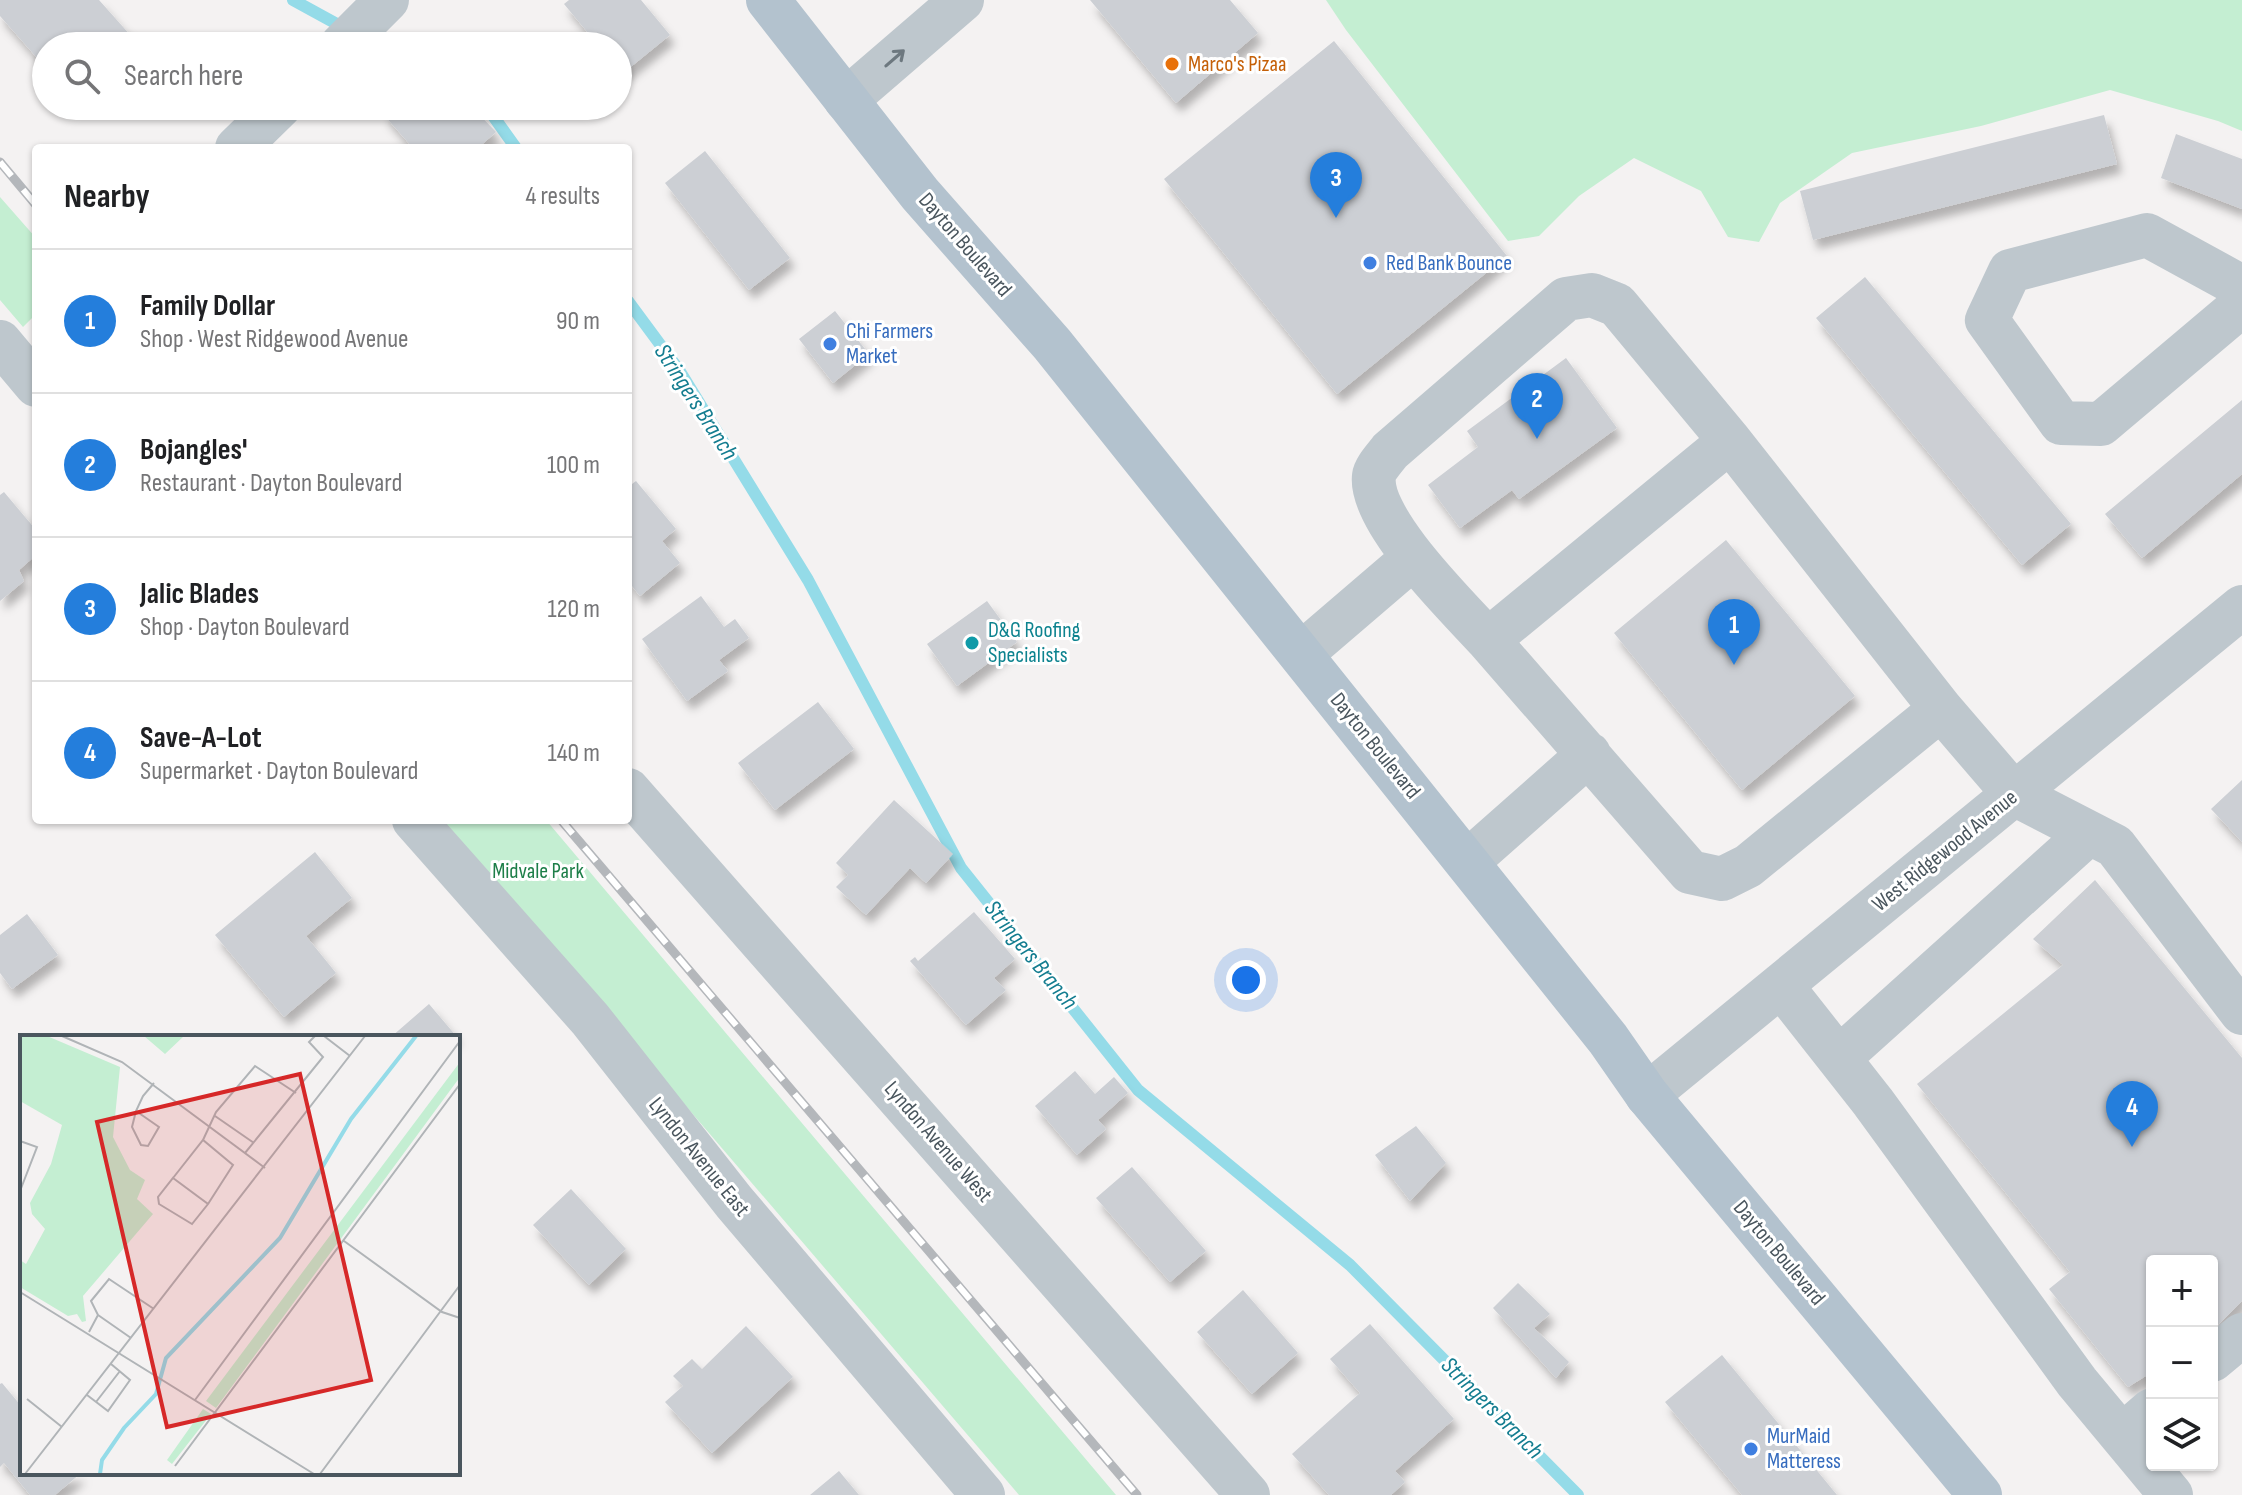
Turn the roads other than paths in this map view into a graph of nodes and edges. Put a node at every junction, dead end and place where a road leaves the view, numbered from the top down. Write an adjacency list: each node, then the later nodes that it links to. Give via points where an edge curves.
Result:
1 (768, 0): 5 (main road, Dayton Boulevard)
2 (380, 6): 4 (street)
3 (953, 8): 5 (street, one-way to 3)
4 (355, 32)
5 (846, 100): 14 (main road, Dayton Boulevard, via 920,194 1052,344)
6 (266, 120): 7 (street)
7 (241, 144)
8 (2242, 287): 9 (street, via 2147,235 2010,271 1987,320 2061,423 2101,424)
9 (2242, 305)
10 (1730, 441): 11 (street, via 1617,305 1592,295 1566,299 1390,451 1374,475 1376,500); 13 (street); 15 (street)
11 (1413, 558): 13 (street); 14 (street)
12 (2242, 607): 17 (street, West Ridgewood Avenue)
13 (1488, 640): 16 (street)
14 (1301, 654): 21 (main road, Dayton Boulevard)
15 (1941, 709): 16 (street, via 1748,866 1722,879 1690,872); 17 (street)
16 (1589, 754): 21 (street)
17 (2014, 794): 20 (street); 22 (street, West Ridgewood Avenue)
18 (632, 795): 30 (street, Lyndon Avenue West)
19 (418, 824): 29 (street, Lyndon Avenue East, via 590,1019 734,1202)
20 (2089, 833): 23 (street, via 2115,846); 24 (street)
21 (1467, 862): 25 (main road, Dayton Boulevard)
22 (1781, 985): 24 (street); 25 (street, West Ridgewood Avenue)
23 (2242, 1013)
24 (1839, 1058): 28 (street, via 2077,1382)
25 (1647, 1095): 31 (main road, Dayton Boulevard)
26 (2242, 1335): 27 (street)
27 (2218, 1355)
28 (2137, 1423): 32 (street)
29 (983, 1495)
30 (1248, 1495)
31 (1980, 1495)
32 (2171, 1495)

